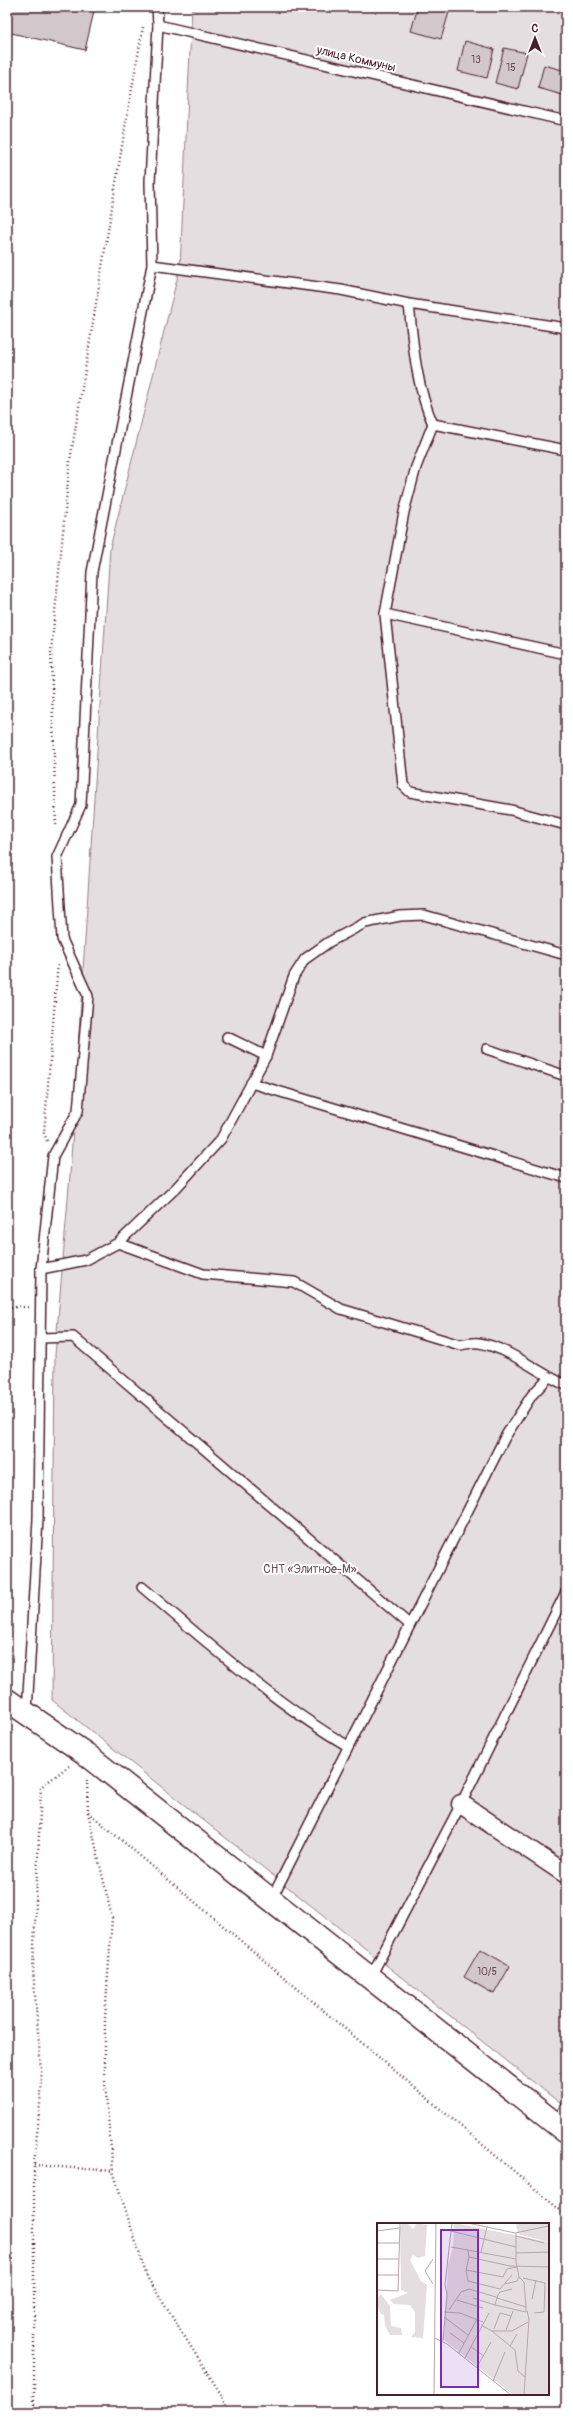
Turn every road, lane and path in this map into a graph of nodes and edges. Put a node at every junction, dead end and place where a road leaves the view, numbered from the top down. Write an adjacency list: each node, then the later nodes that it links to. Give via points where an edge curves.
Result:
1 (157, 7): 3 (lane)
2 (144, 22): 13 (path, via 70,461 51,652)
3 (158, 24): 4 (lane, улица Коммуны); 5 (lane, via 150,182)
4 (566, 121)
5 (152, 265): 6 (lane, via 342,290); 13 (lane, via 92,572 81,805)
6 (409, 304): 7 (lane); 8 (lane, via 413,347 423,401)
7 (566, 328)
8 (433, 424): 9 (lane); 10 (lane, via 416,468 404,512)
9 (566, 450)
10 (385, 614): 11 (lane); 12 (lane, via 403,785 410,792 511,810)
11 (566, 654)
12 (566, 825)
13 (57, 857): 14 (lane)
14 (62, 939): 21 (path, via 56,972 44,1133); 21 (lane, via 88,996 78,1111)
15 (566, 955): 18 (lane, via 424,915 400,916 365,923 328,942 305,959 294,976)
16 (227, 1038): 18 (lane)
17 (487, 1049): 19 (lane)
18 (266, 1056): 20 (lane)
19 (566, 1076)
20 (251, 1083): 22 (lane); 23 (lane, via 221,1139 176,1188)
21 (53, 1156): 24 (lane)
22 (566, 1178)
23 (118, 1243): 24 (lane, via 86,1260); 28 (lane, via 203,1274 294,1282 341,1309 460,1345 477,1342 494,1346)
24 (41, 1269): 27 (lane)
25 (7, 1307): 26 (path)
26 (23, 1307)
27 (41, 1338): 32 (lane, via 72,1337); 34 (lane, via 38,1519)
28 (548, 1378): 29 (lane); 32 (lane, via 532,1395 505,1437)
29 (566, 1385)
30 (142, 1587): 35 (lane, via 298,1714)
31 (566, 1592): 37 (lane)
32 (409, 1624): 35 (lane)
33 (7, 1700): 34 (street)
34 (27, 1712): 36 (street)
35 (348, 1746): 40 (lane)
36 (86, 1754): 38 (path); 40 (street); 43 (path, via 41,1787 33,1968 42,2083)
37 (461, 1804): 39 (street); 41 (lane)
38 (88, 1812): 44 (path, via 112,1918 105,2019 105,2084); 45 (path)
39 (566, 1874)
40 (271, 1900): 41 (street)
41 (370, 1978): 42 (street)
42 (563, 2121)
43 (34, 2165): 44 (path); 46 (path)
44 (113, 2171): 47 (path, via 146,2277 222,2396)
45 (566, 2215)
46 (34, 2412)
47 (227, 2412)

